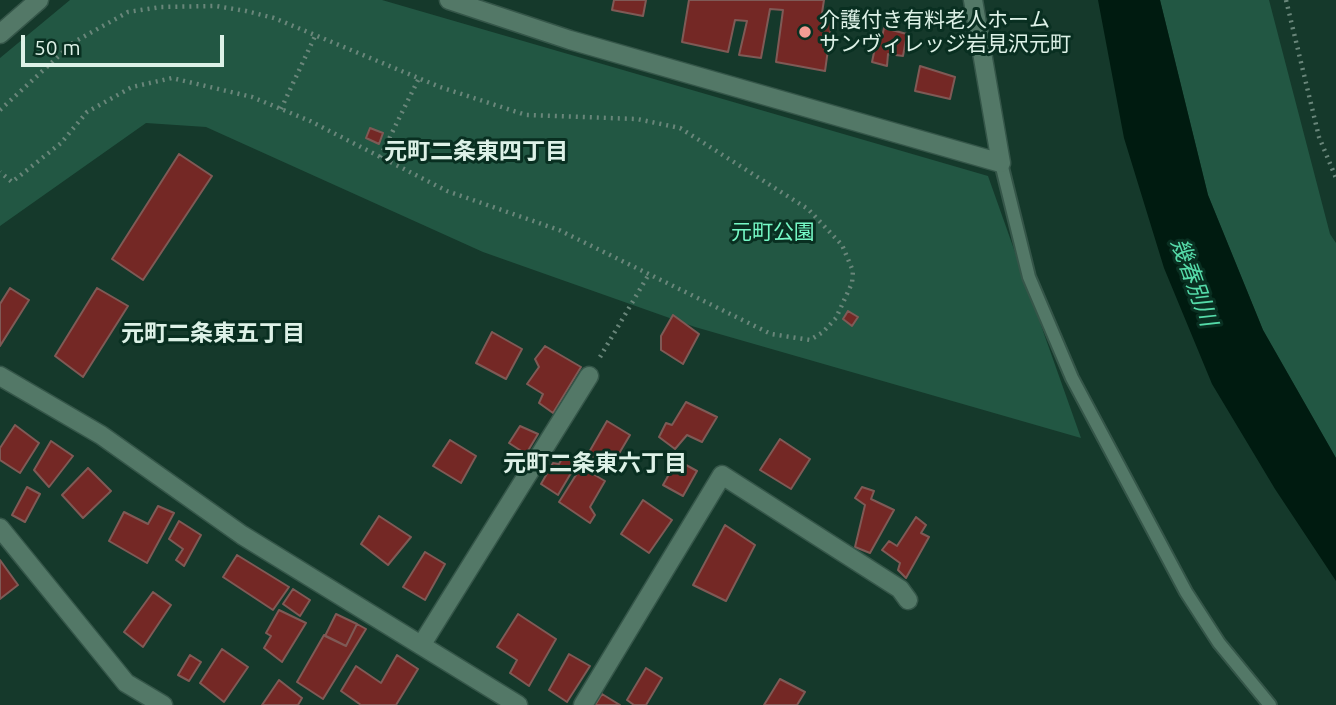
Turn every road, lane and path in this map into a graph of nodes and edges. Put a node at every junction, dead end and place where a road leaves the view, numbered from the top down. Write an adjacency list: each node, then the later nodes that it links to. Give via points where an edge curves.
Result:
1 (39, 0): 5 (street)
2 (449, 0): 11 (street, via 570,40)
3 (973, 0): 11 (street)
4 (1286, 0): 13 (path, via 1319,138)
5 (0, 34)
6 (316, 34): 7 (path); 8 (path, via 274,18 216,6 128,12 74,42); 9 (path)
7 (419, 78): 10 (path); 14 (path, via 526,115 638,118 680,128 808,209 842,245 853,271 836,318 810,340 771,334)
8 (0, 110)
9 (281, 110): 10 (path); 12 (path, via 172,78 132,87 87,112 61,143 12,182)
10 (380, 157): 14 (path, via 447,191 559,230)
11 (1001, 163): 23 (lane, via 1029,277 1072,378 1186,592 1219,643)
12 (0, 172)
13 (1336, 178)
14 (649, 274): 16 (path)
15 (0, 376): 19 (street, via 101,435 242,535)
16 (589, 376): 19 (street)
17 (0, 527): 20 (street, via 126,682)
18 (908, 600): 22 (street, via 900,589 722,475)
19 (422, 644): 21 (street)
20 (163, 705)
21 (518, 705)
22 (583, 705)
23 (1270, 705)

